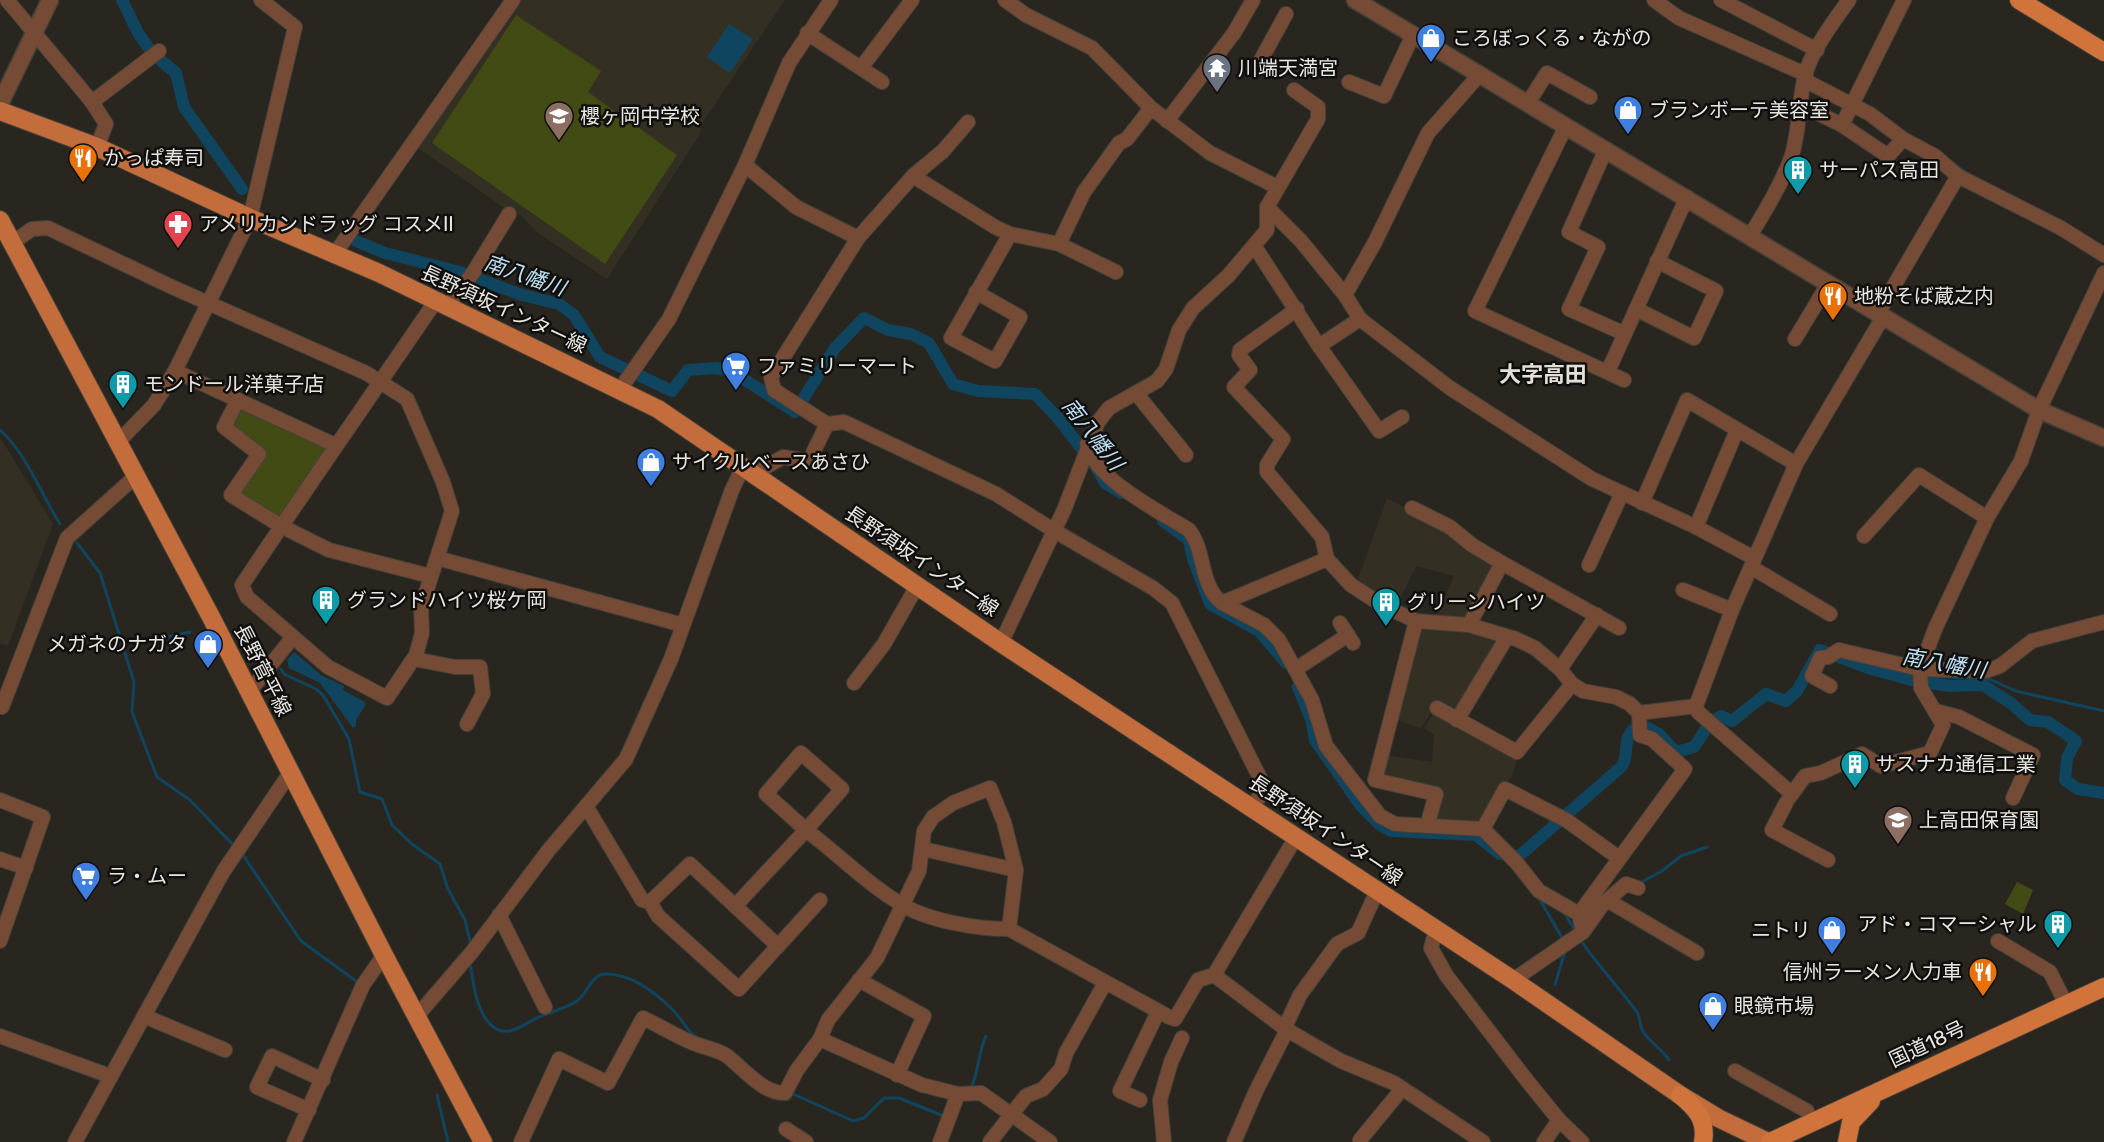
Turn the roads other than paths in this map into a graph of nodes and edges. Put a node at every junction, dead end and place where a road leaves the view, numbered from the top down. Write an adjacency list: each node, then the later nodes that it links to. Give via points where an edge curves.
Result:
1 (7, 0): 16 (street)
2 (50, 0): 16 (street)
3 (261, 0): 51 (street, via 295,27)
4 (513, 0): 59 (street)
5 (831, 0): 17 (street)
6 (912, 0): 23 (street)
7 (1005, 0): 35 (street, via 1092,48)
8 (1253, 0): 37 (street, via 1234,33)
9 (1355, 0): 18 (street)
10 (1654, 0): 25 (street, via 1679,18)
11 (1721, 0): 19 (street)
12 (1849, 0): 19 (street)
13 (1904, 0): 34 (street)
14 (2019, 0): 20 (highway)
15 (1286, 14): 22 (street)
16 (34, 33): 30 (street); 32 (street)
17 (807, 33): 23 (street); 44 (street, via 789,63)
18 (1413, 34): 24 (street); 27 (street, via 1384,96)
19 (1817, 50): 25 (street)
20 (2104, 52)
21 (155, 54): 30 (street)
22 (1257, 67)
23 (861, 68): 26 (street)
24 (1480, 74): 31 (street); 66 (street, via 1428,133)
25 (1805, 74): 33 (street); 34 (street, via 1808,82)
26 (882, 82)
27 (1349, 82)
28 (1294, 90): 47 (street, via 1318,107 1318,120)
29 (1590, 97): 31 (street, via 1548,73)
30 (92, 102): 42 (street, via 106,124)
31 (1528, 103): 40 (street)
32 (0, 104)
33 (1801, 105): 39 (street); 54 (street, via 1790,158)
34 (1854, 105): 39 (street); 41 (street)
35 (1151, 108): 37 (street); 57 (street, via 1127,139 1119,143 1084,192)
36 (0, 111): 42 (main road, 長野須坂インター線)
37 (1167, 121): 47 (street, via 1210,153)
38 (968, 122): 45 (street, via 943,151)
39 (1842, 124): 41 (street, via 1888,156)
40 (1566, 126): 43 (street); 77 (street, via 1475,311)
41 (1903, 139): 46 (street, via 1935,156)
42 (97, 147): 51 (main road, 長野須坂インター線)
43 (1606, 149): 48 (street); 73 (street, via 1569,232 1598,247 1569,309)
44 (745, 165): 55 (street, via 796,207); 78 (street, via 669,319)
45 (913, 176): 53 (street); 55 (street)
46 (1958, 176): 60 (street, via 2061,228); 71 (street)
47 (1277, 187): 49 (street)
48 (1687, 197): 54 (street); 61 (street)
49 (1267, 207): 58 (street, via 1266,230); 66 (street, via 1306,246)
50 (509, 214): 68 (street, via 471,276)
51 (250, 218): 59 (main road, 長野須坂インター線); 67 (street)
52 (0, 220): 56 (main road, 長野菅平線)
53 (1010, 234): 57 (street); 65 (street)
54 (1750, 236): 64 (street)
55 (858, 238): 85 (street, via 771,377 774,390)
56 (12, 243): 67 (street, via 32,229 48,228); 88 (main road, 長野菅平線)
57 (1059, 244): 62 (street)
58 (1255, 247): 69 (street); 81 (street, via 1193,307 1179,330 1166,369 1157,381)
59 (334, 255): 68 (main road, 長野須坂インター線)
60 (2104, 255)
61 (1657, 261): 70 (street); 70 (street, via 1716,291 1695,338)
62 (1116, 272)
63 (2104, 273): 83 (street)
64 (1828, 284): 71 (street); 74 (street)
65 (976, 292): 65 (street, via 951,338 995,361 1020,317)
66 (1345, 295): 72 (street)
67 (209, 302): 76 (street); 80 (street)
68 (441, 305): 78 (main road, 長野須坂インター線); 80 (street)
69 (1297, 309): 75 (street); 104 (street, via 1240,350 1239,355 1250,370 1234,387 1283,439 1267,465 1267,472 1322,537)
70 (1636, 309): 73 (street)
71 (1880, 315): 83 (street); 92 (street)
72 (1360, 320): 75 (street); 95 (street, via 1438,381 1592,479)
73 (1623, 333): 77 (street)
74 (1795, 339)
75 (1319, 346): 84 (street, via 1379,432)
76 (175, 371): 82 (street); 88 (street, via 154,405)
77 (1608, 371): 79 (street)
78 (629, 378): 93 (main road, 長野須坂インター線, via 658,409)
79 (1624, 380)
80 (380, 382): 89 (street); 103 (street, via 407,399 443,482 452,511)
81 (1136, 393): 90 (street, via 1109,408); 91 (street)
82 (238, 400): 89 (street); 99 (street, via 224,427 259,454 231,495)
83 (2039, 410): 87 (street); 98 (street, via 2021,461)
84 (1402, 417)
85 (827, 424): 93 (street, via 809,461 783,457); 101 (street, via 844,422 996,494)
86 (1737, 430): 92 (street); 96 (street, via 1687,400); 100 (street)
87 (2104, 438)
88 (118, 442): 94 (main road, 長野菅平線)
89 (335, 445): 99 (street)
90 (1085, 450): 101 (street); 111 (street, via 1108,477 1189,530 1197,540 1209,588)
91 (1186, 455)
92 (1796, 464): 105 (street)
93 (748, 470): 109 (main road, 長野須坂インター線); 118 (street, via 732,490)
94 (136, 476): 131 (main road, 長野菅平線); 133 (street, via 67,538)
95 (1622, 493): 96 (street); 107 (street)
96 (1642, 503): 100 (street)
97 (1412, 508): 106 (street, via 1450,527)
98 (1987, 518): 102 (street, via 1919,475); 127 (street, via 1935,629)
99 (281, 526): 108 (street, via 328,550); 121 (street, via 242,585 242,591)
100 (1696, 527): 105 (street)
101 (1053, 530): 123 (street); 144 (street, via 1172,603 1263,784 1263,793)
102 (1864, 536)
103 (437, 558): 108 (street); 118 (street)
104 (1327, 559): 111 (street); 115 (street, via 1351,585)
105 (1752, 562): 112 (street); 113 (street)
106 (1502, 563): 114 (street); 119 (street)
107 (1590, 565)
108 (430, 576): 124 (street)
109 (917, 586): 123 (main road, 長野須坂インター線); 128 (street, via 885,644)
110 (1683, 590): 112 (street)
111 (1222, 603): 125 (street, via 1264,625 1280,640)
112 (1732, 610): 132 (street)
113 (1830, 614)
114 (1598, 615): 120 (street); 126 (street)
115 (1416, 621): 119 (street); 145 (street, via 1375,780 1436,794)
116 (2104, 622): 127 (street, via 2032,642 2000,666 1986,671)
117 (1340, 623): 125 (street, via 1351,639)
118 (683, 625): 143 (street, via 626,759)
119 (1468, 625): 122 (street)
120 (1619, 628)
121 (293, 637): 124 (street, via 328,667 387,698); 131 (street)
122 (1507, 637): 126 (street, via 1535,648); 137 (street)
123 (1001, 643): 144 (main road, 長野須坂インター線)
124 (414, 659): 138 (street, via 455,667 480,667 483,694)
125 (1296, 669): 145 (street, via 1312,700 1326,746 1369,805 1395,824)
126 (1560, 669): 129 (street)
127 (1920, 675): 130 (street, via 1834,654 1820,658 1812,676); 135 (street)
128 (854, 683)
129 (1572, 684): 136 (street, via 1583,691 1616,696); 137 (street, via 1517,752)
130 (1830, 686)
131 (249, 692): 139 (main road, 長野菅平線)
132 (1696, 706): 136 (street); 140 (street)
133 (2, 707)
134 (1437, 708): 137 (street)
135 (1936, 711): 140 (street, via 1943,725 1930,753 1881,766 1862,754 1805,776); 141 (street, via 1959,717 2033,756)
136 (1639, 713): 152 (street, via 1640,735 1652,739 1685,769)
137 (1457, 720)
138 (467, 724)
139 (290, 773): 172 (main road, 長野菅平線); 181 (street, via 223,872)
140 (1789, 798): 150 (street, via 1772,830)
141 (2013, 798)
142 (0, 800): 153 (street, via 43,817)
143 (586, 806): 159 (street, via 635,890 642,900); 162 (street)
144 (1251, 806): 148 (main road, 長野須坂インター線)
145 (1427, 826): 146 (street)
146 (1483, 829): 152 (street, via 1505,789 1566,820); 163 (street, via 1539,891)
147 (806, 830): 147 (street, via 842,789 801,753 766,794); 160 (street); 161 (street)
148 (1296, 837): 156 (main road, 長野須坂インター線); 173 (street)
149 (923, 849): 154 (street); 154 (street, via 924,831 933,818 953,803 990,788); 161 (street, via 919,871)
150 (1822, 852)
151 (0, 858): 153 (street)
152 (1619, 858): 163 (street)
153 (26, 868): 164 (street)
154 (1016, 870): 165 (street)
155 (1638, 888): 158 (street, via 1626,884)
156 (1377, 891): 166 (main road, 長野須坂インター線); 183 (street, via 1358,933 1337,944 1300,995)
157 (820, 900): 170 (street)
158 (1607, 900): 167 (street); 171 (street)
159 (650, 902): 160 (street, via 690,864); 170 (street, via 658,916 739,988)
160 (735, 906): 170 (street)
161 (902, 906): 165 (street, via 953,922); 174 (street, via 877,958)
162 (499, 915): 179 (street); 182 (street)
163 (1579, 915): 167 (street)
164 (4, 918): 169 (street)
165 (1009, 929): 176 (street)
166 (1436, 929): 175 (main road, 長野須坂インター線); 200 (street, via 1431,948 1446,975)
167 (1583, 932): 175 (street)
168 (2016, 935): 178 (street, via 2004,945 2050,972)
169 (0, 941)
170 (778, 946)
171 (1697, 953)
172 (384, 955): 182 (main road, 長野菅平線); 191 (street, via 363,985)
173 (1214, 975): 180 (street, via 1198,980 1174,1019); 183 (street)
174 (860, 980): 186 (street, via 828,1020); 190 (street, via 924,1016)
175 (1513, 980): 195 (main road, 長野須坂インター線)
176 (1105, 983): 180 (street); 199 (street, via 1066,1053 1061,1070 1043,1089 1026,1096)
177 (2104, 987): 178 (highway, 国道18号)
178 (2066, 1004): 192 (highway, 国道18号)
179 (545, 1007)
180 (1158, 1012): 196 (street, via 1120,1092)
181 (144, 1016): 187 (street); 189 (street)
182 (416, 1017): 205 (main road, 長野菅平線)
183 (1286, 1030): 193 (street); 212 (street)
184 (0, 1036): 189 (street)
185 (1182, 1038): 211 (street, via 1160,1100)
186 (820, 1039): 190 (street); 206 (street, via 785,1093 779,1094 728,1057 643,1018 608,1083 559,1059)
187 (225, 1050)
188 (1735, 1071): 198 (street)
189 (110, 1076): 203 (street)
190 (897, 1076): 194 (street)
191 (323, 1080): 197 (street); 197 (street, via 272,1056 257,1087)
192 (1889, 1087): 217 (highway, 国道18号); 218 (highway, via 1855,1117)
193 (1401, 1089): 202 (street); 213 (street)
194 (958, 1094): 199 (street, via 981,1093); 208 (street)
195 (1680, 1095): 216 (highway, via 1704,1124); 217 (main road, 長野須坂インター線)
196 (1140, 1100)
197 (309, 1110): 204 (street)
198 (1807, 1111)
199 (1010, 1115): 209 (street); 210 (street)
200 (1559, 1120): 214 (street); 215 (street)
201 (786, 1129): 207 (street)
202 (1360, 1140)
203 (75, 1142)
204 (294, 1142)
205 (483, 1142)
206 (520, 1142)
207 (806, 1142)
208 (940, 1142)
209 (990, 1142)
210 (1050, 1142)
211 (1164, 1142)
212 (1234, 1142)
213 (1483, 1142)
214 (1544, 1142)
215 (1582, 1142)
216 (1703, 1142)
217 (1769, 1142)
218 (1846, 1142)

